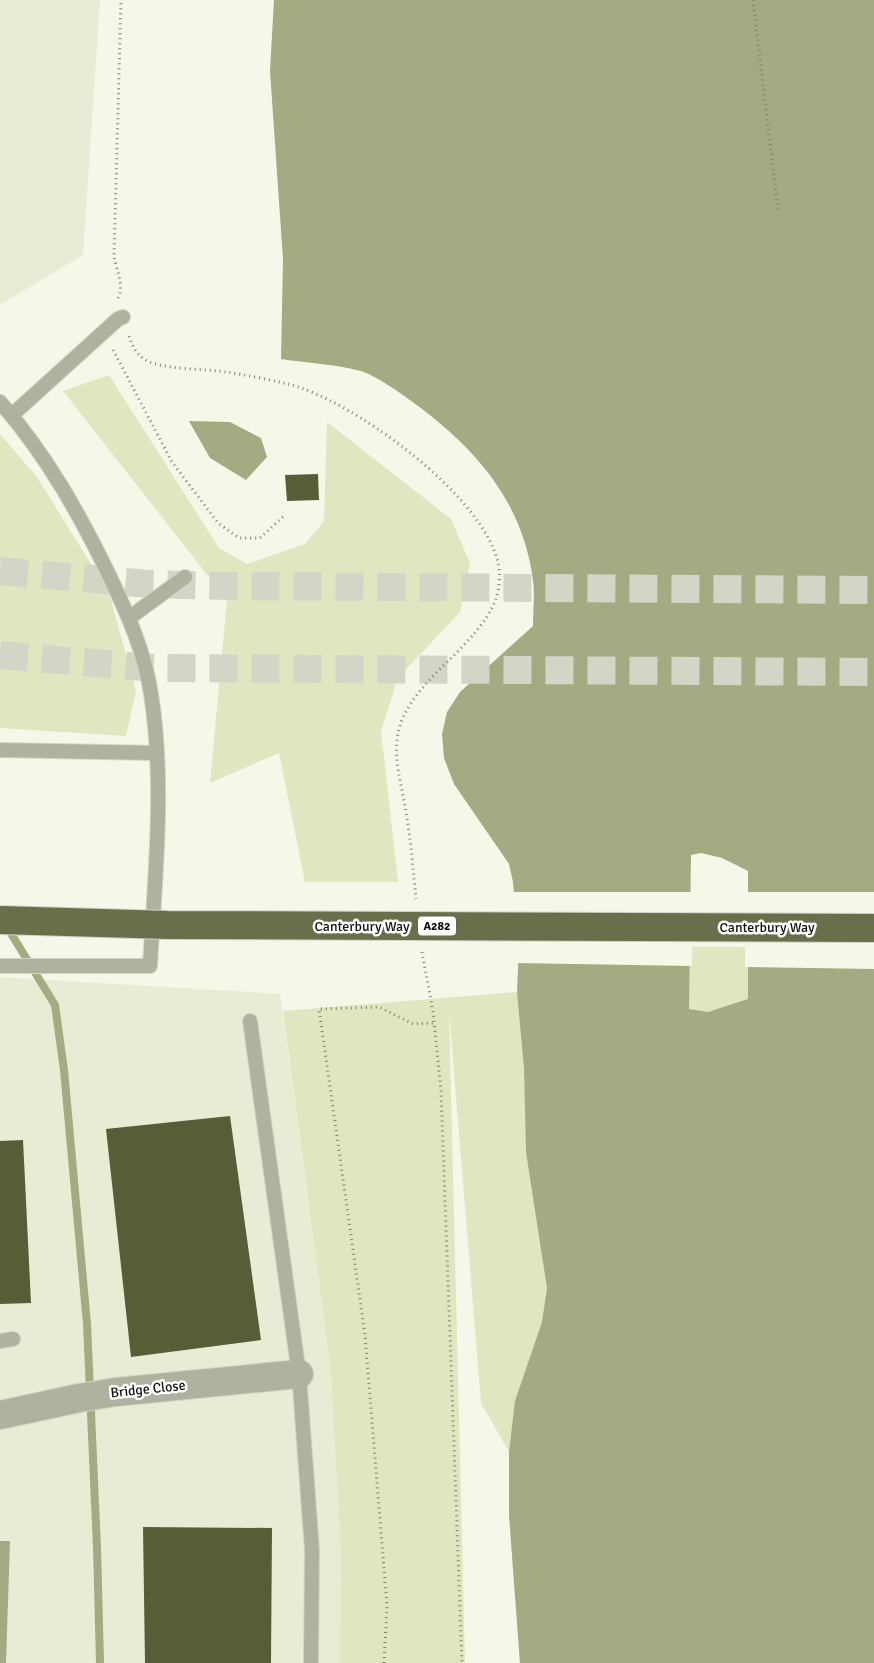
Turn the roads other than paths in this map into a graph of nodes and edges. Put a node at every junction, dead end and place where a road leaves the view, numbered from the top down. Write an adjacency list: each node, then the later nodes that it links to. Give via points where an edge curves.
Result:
1 (123, 317): 3 (lane)
2 (0, 402): 3 (lane)
3 (12, 415): 5 (lane, via 78,512)
4 (185, 577): 5 (lane)
5 (130, 618): 7 (lane, via 151,694)
6 (0, 750): 7 (lane)
7 (156, 754): 10 (lane, via 158,804 150,966)
8 (0, 920): 9 (highway, Canterbury Way / A282, bridge, via 168,925)
9 (874, 928)
10 (2, 967)
11 (250, 1021): 12 (lane)
12 (298, 1374): 13 (street, Bridge Close, via 79,1398); 14 (lane, via 312,1550)
13 (0, 1416)
14 (311, 1663)

